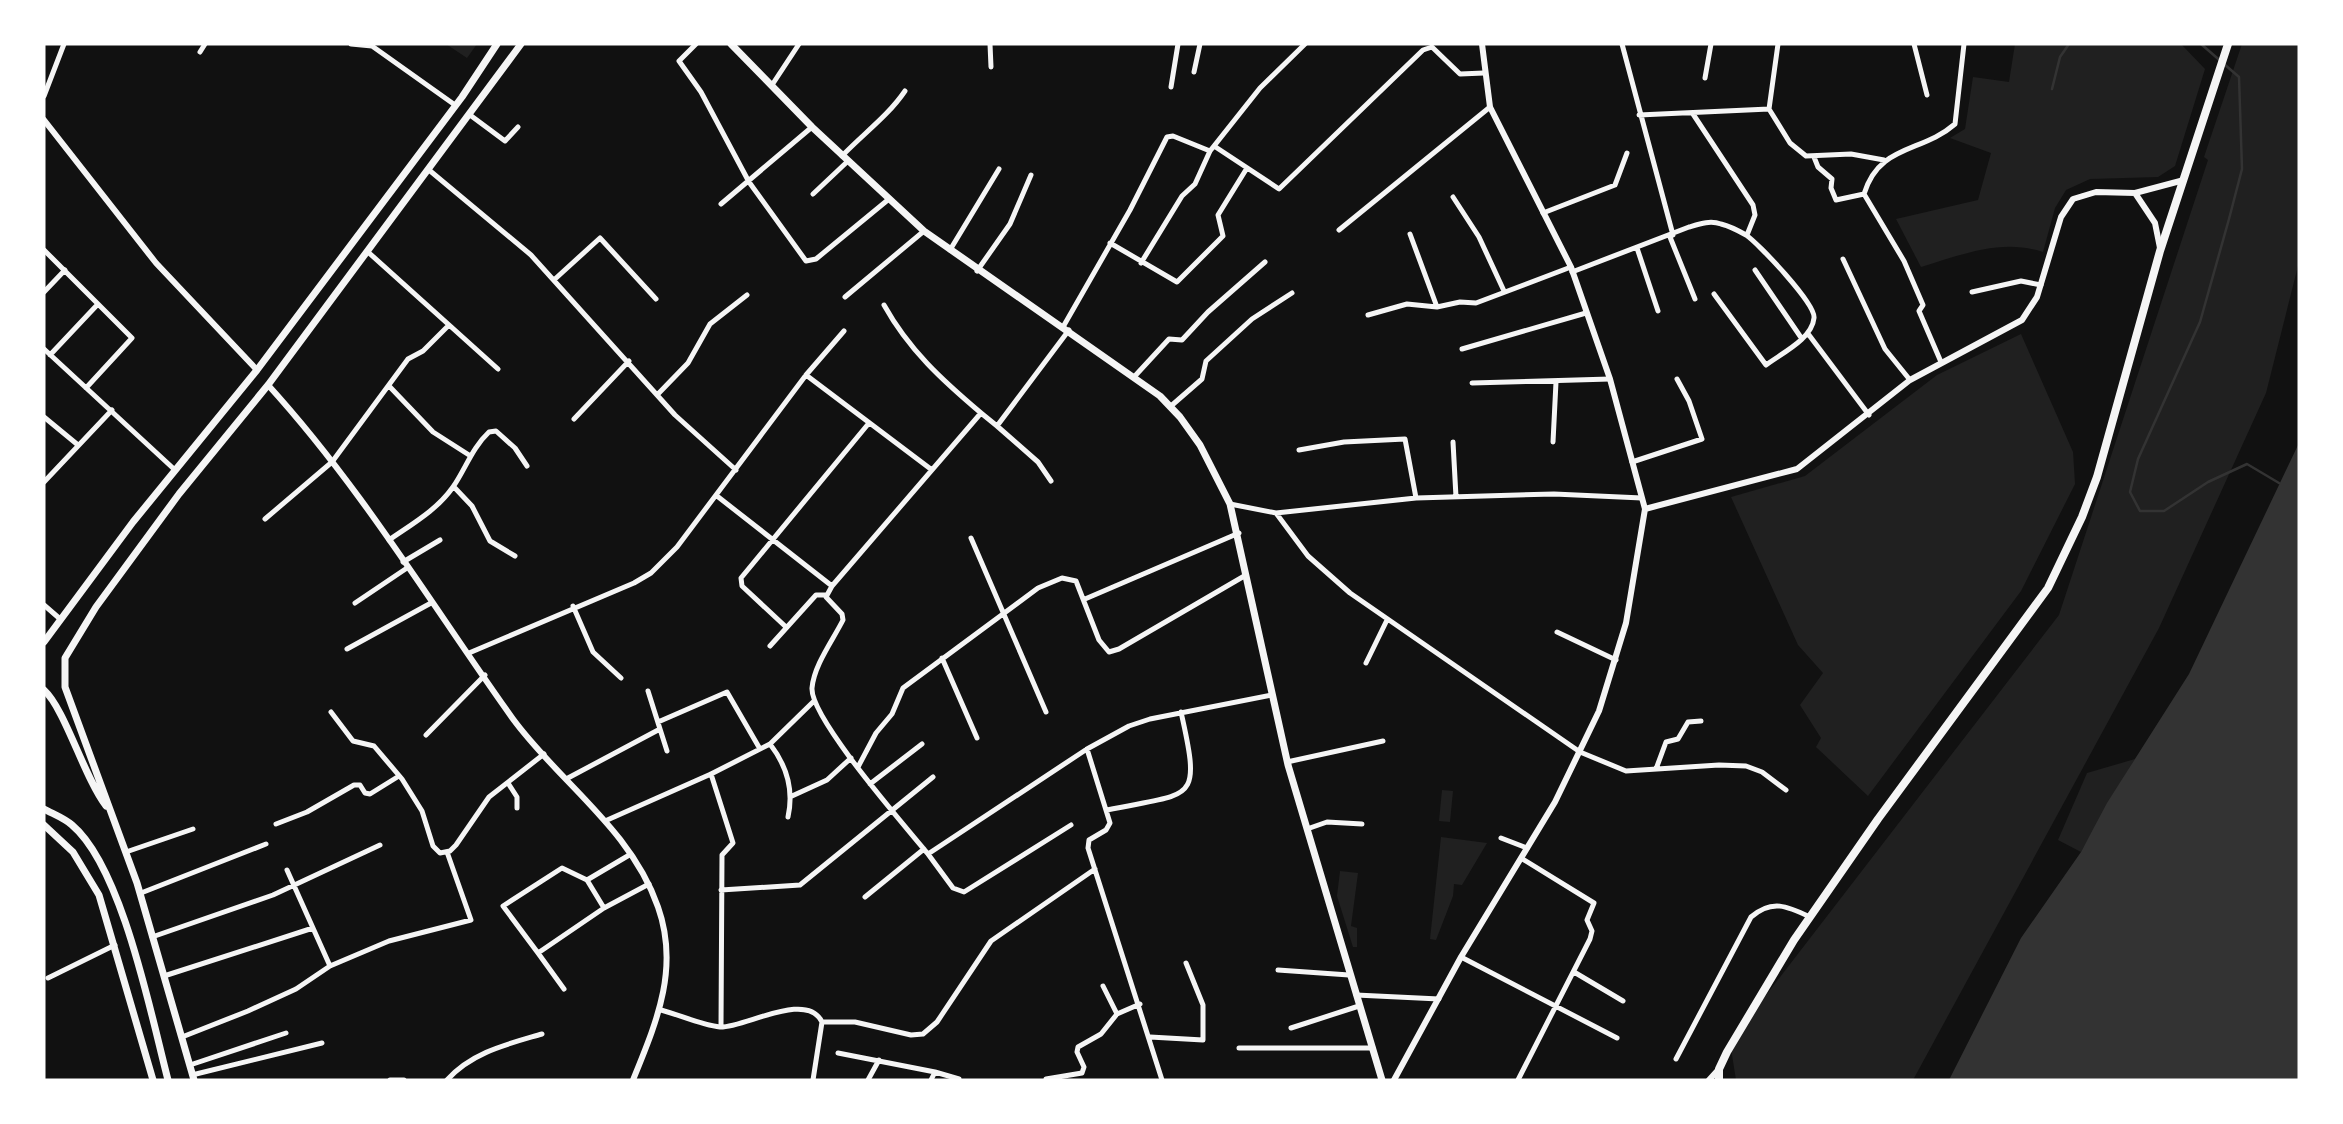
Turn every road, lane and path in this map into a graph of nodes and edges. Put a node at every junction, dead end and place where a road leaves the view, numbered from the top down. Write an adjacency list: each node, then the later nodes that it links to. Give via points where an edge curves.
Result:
1 (64, 44): 30 (street)
2 (205, 44): 21 (street)
3 (351, 44): 20 (street)
4 (497, 44): 31 (main road)
5 (521, 44): 35 (main road)
6 (696, 44): 50 (street, via 679,61 701,92)
7 (731, 44): 26 (main road)
8 (799, 44): 26 (street)
9 (990, 44): 22 (street)
10 (1178, 44): 27 (street)
11 (1200, 44): 23 (street)
12 (1305, 44): 40 (street, via 1260,89)
13 (1482, 44): 24 (street)
14 (1622, 44): 36 (street)
15 (1711, 44): 25 (street)
16 (1778, 44): 33 (street)
17 (1914, 44): 29 (street)
18 (1964, 44): 44 (street, via 1955,124)
19 (2228, 44): 49 (main road)
20 (372, 45): 31 (street)
21 (200, 52)
22 (991, 67)
23 (1194, 72)
24 (1484, 73): 32 (street); 45 (street, via 1460,74 1432,47 1427,48 1280,189)
25 (1705, 78)
26 (772, 85): 39 (main road)
27 (1171, 87)
28 (905, 91): 43 (street)
29 (1927, 95)
30 (44, 96)
31 (455, 106): 104 (main road)
32 (1490, 107): 57 (street); 58 (street)
33 (1769, 109): 34 (street); 42 (street, via 1796,149)
34 (1693, 114): 36 (street); 61 (street, via 1753,205 1755,215)
35 (470, 115): 38 (street, via 505,141); 47 (main road)
36 (1639, 115): 62 (street, via 1656,163)
37 (44, 120): 104 (street, via 156,263)
38 (519, 127)
39 (812, 127): 43 (main road); 50 (street)
40 (1212, 149): 45 (street); 63 (street, via 1167,137); 71 (street, via 1195,184 1182,196)
41 (1628, 153): 57 (street, via 1615,185)
42 (1814, 157): 44 (street, via 1851,154); 53 (street, via 1832,179 1836,200)
43 (845, 159): 52 (street); 55 (main road)
44 (1884, 160): 53 (street)
45 (1247, 168): 71 (street, via 1218,215 1223,236 1179,281 1175,283)
46 (999, 169): 66 (street)
47 (429, 170): 68 (main road); 76 (street)
48 (1031, 174): 75 (street, via 1010,224)
49 (2184, 180): 51 (street); 67 (main road)
50 (749, 182): 55 (street, via 809,262); 56 (street)
51 (2135, 193): 67 (street, via 2155,223); 77 (street, via 2096,192 2069,203)
52 (813, 194)
53 (1864, 194): 102 (street, via 1913,279 1923,305 1919,311)
54 (1453, 197): 78 (street, via 1479,237)
55 (889, 199): 59 (main road)
56 (721, 204)
57 (1543, 213): 73 (street)
58 (1339, 230)
59 (925, 231): 66 (main road); 84 (street)
60 (1410, 234): 89 (street)
61 (1746, 235): 62 (street, via 1714,222); 96 (street, via 1813,309)
62 (1671, 236): 64 (street); 86 (street)
63 (1110, 243): 71 (street); 94 (street)
64 (1637, 248): 73 (street); 90 (street)
65 (44, 250): 72 (street)
66 (950, 250): 75 (main road)
67 (2160, 251): 240 (main road, via 2100,468 2048,588)
68 (368, 252): 93 (street); 112 (main road)
69 (1843, 259): 109 (street, via 1885,349)
70 (1265, 262): 106 (street, via 1182,340 1169,339)
71 (1141, 263)
72 (65, 270): 79 (street); 87 (street)
73 (1572, 270): 78 (street); 91 (street)
74 (1755, 270): 97 (street)
75 (977, 271): 94 (main road)
76 (555, 279): 85 (street, via 600,238); 101 (street)
77 (2041, 285): 80 (street, via 2021,281); 102 (street, via 2022,320)
78 (1504, 291): 89 (street, via 1476,303)
79 (44, 292)
80 (1972, 292)
81 (1292, 293): 116 (street, via 1252,319 1206,360 1202,379)
82 (1714, 294): 97 (street, via 1766,365)
83 (747, 295): 115 (street, via 704,330 688,363)
84 (845, 297)
85 (656, 299)
86 (1695, 299)
87 (98, 304): 100 (street); 114 (street, via 132,338)
88 (884, 305): 118 (street, via 925,365)
89 (1437, 307): 92 (street, via 1407,303)
90 (1658, 311)
91 (1586, 313): 99 (street); 107 (street)
92 (1368, 315)
93 (448, 326): 103 (street); 113 (street, via 408,359)
94 (1066, 328): 106 (main road); 123 (street)
95 (844, 331): 105 (street)
96 (1808, 335): 97 (street); 119 (street)
97 (1802, 339)
98 (44, 349): 100 (street)
99 (1462, 349)
100 (50, 355): 114 (street)
101 (629, 361): 115 (street); 121 (street)
102 (1941, 362): 109 (street)
103 (498, 369)
104 (257, 370): 132 (main road)
105 (806, 375): 122 (street); 133 (street)
106 (1134, 377): 116 (main road)
107 (1610, 379): 110 (street); 130 (street)
108 (1677, 379): 130 (street, via 1702,439)
109 (1910, 380): 119 (street)
110 (1556, 382): 111 (street); 125 (street)
111 (1472, 383)
112 (268, 385): 129 (street); 211 (main road, via 179,494 65,658 65,687)
113 (390, 387): 128 (street, via 433,432); 129 (street)
114 (86, 388): 117 (street)
115 (658, 394): 133 (street)
116 (1171, 406): 142 (main road, via 1210,462)
117 (112, 410): 126 (street); 132 (street)
118 (981, 413): 123 (street); 134 (street)
119 (1869, 415): 143 (street, via 1790,473)
120 (44, 416): 126 (street)
121 (574, 419)
122 (869, 423): 134 (street); 148 (street)
123 (997, 426): 135 (street)
124 (1453, 442): 139 (street)
125 (1553, 442)
126 (78, 445): 136 (street)
127 (1299, 450): 140 (street, via 1405,439)
128 (469, 455): 131 (street, via 495,430); 137 (street)
129 (332, 462): 145 (street); 149 (street)
130 (1632, 462): 141 (street)
131 (527, 466)
132 (175, 470): 162 (main road)
133 (736, 470): 138 (street)
134 (932, 470): 154 (street)
135 (1051, 481)
136 (44, 482)
137 (454, 487): 149 (street, via 437,506); 151 (street, via 472,506 490,541)
138 (718, 496): 148 (street); 160 (street, via 651,573)
139 (1455, 497): 140 (street); 141 (street, via 1554,494)
140 (1416, 498): 144 (street)
141 (1642, 498): 143 (street)
142 (1230, 504): 144 (street); 146 (main road)
143 (1645, 509): 171 (street)
144 (1276, 513): 163 (street, via 1308,555)
145 (265, 519)
146 (1239, 533): 153 (main road); 156 (street)
147 (971, 538): 161 (street)
148 (775, 539): 154 (street); 164 (street, via 740,583)
149 (389, 540): 152 (street)
150 (440, 540): 152 (street)
151 (515, 556)
152 (405, 565): 157 (street); 158 (street)
153 (1246, 575): 156 (street, via 1114,651 1102,645); 177 (main road)
154 (832, 586): 155 (street)
155 (826, 595): 164 (street, via 816,595); 178 (street, via 843,620 814,680)
156 (1085, 599): 161 (street, via 1076,581 1062,578 1038,588)
157 (355, 603)
158 (431, 603): 168 (street); 169 (street)
159 (44, 605): 162 (street)
160 (573, 606): 169 (street); 174 (street, via 593,652)
161 (1005, 614): 170 (street); 180 (street)
162 (60, 618): 166 (main road)
163 (1387, 620): 172 (street); 193 (street)
164 (786, 627): 167 (street)
165 (1557, 632): 171 (street)
166 (44, 642)
167 (770, 646)
168 (347, 649)
169 (469, 653): 173 (street)
170 (942, 658): 186 (street); 197 (street, via 903,688 890,718 876,733)
171 (1616, 660): 193 (street)
172 (1367, 663)
173 (485, 675): 185 (street); 194 (street)
174 (621, 678)
175 (44, 691): 211 (main road)
176 (648, 691): 183 (street)
177 (1272, 695): 181 (street); 196 (main road)
178 (813, 702): 188 (street); 195 (street)
179 (331, 712): 200 (street, via 353,741 374,746)
180 (1046, 712)
181 (1181, 712): 191 (street, via 1142,721); 210 (street, via 1192,767 1189,785 1178,795)
182 (1700, 721): 198 (street, via 1688,722 1678,739 1666,741)
183 (658, 722): 184 (street); 190 (street, via 727,692)
184 (660, 729): 192 (street); 202 (street)
185 (426, 735)
186 (977, 738)
187 (1382, 741): 196 (street)
188 (770, 744): 190 (street); 206 (street)
189 (922, 744): 204 (street)
190 (760, 749): 199 (street)
191 (1087, 749): 210 (street); 226 (street)
192 (667, 751)
193 (1580, 752): 198 (street, via 1626,771); 225 (street)
194 (544, 754): 202 (street); 203 (street)
195 (851, 758): 197 (street); 206 (street, via 827,780)
196 (1287, 762): 220 (main road)
197 (858, 767): 204 (street)
198 (1656, 769): 205 (street, via 1746,766)
199 (711, 774): 213 (street); 236 (street, via 733,839 733,845 722,852)
200 (399, 776): 215 (street, via 370,794 354,785); 228 (street, via 422,811 435,849)
201 (933, 777): 209 (street)
202 (568, 778): 213 (street)
203 (508, 783): 207 (street, via 517,797); 228 (street, via 489,796)
204 (870, 784): 209 (street)
205 (1786, 790)
206 (792, 796): 212 (street)
207 (517, 808)
208 (44, 809): 214 (main road)
209 (894, 810): 226 (street); 236 (street, via 800,885)
210 (1107, 810): 231 (street, via 1110,826 1088,842)
211 (113, 815): 227 (main road)
212 (788, 817)
213 (605, 821): 229 (street)
214 (70, 823): 221 (main road); 284 (main road, via 92,848 112,887)
215 (276, 824)
216 (1362, 824): 220 (street, via 1327,822)
217 (44, 825): 221 (main road)
218 (1071, 825): 226 (street, via 964,892 953,888)
219 (193, 829): 227 (street)
220 (1306, 830): 250 (main road)
221 (60, 837): 243 (main road, via 89,875)
222 (1501, 838): 225 (street)
223 (266, 844): 237 (street)
224 (380, 845): 235 (street)
225 (1527, 848): 230 (street)
226 (926, 851): 238 (street)
227 (126, 852): 237 (main road)
228 (447, 852): 247 (street, via 471,920 389,941)
229 (631, 854): 233 (street); 234 (street)
230 (1521, 858): 245 (street); 249 (street, via 1594,901 1587,920 1592,935)
231 (1095, 869): 258 (street); 263 (street, via 991,942 932,1028 919,1035 855,1022)
232 (287, 870): 235 (street)
233 (587, 880): 239 (street); 244 (street, via 563,867 503,906)
234 (649, 884): 239 (street); 261 (street, via 665,932 667,987)
235 (293, 886): 241 (street); 242 (street)
236 (721, 890): 264 (street)
237 (141, 893): 242 (main road)
238 (865, 897)
239 (604, 908): 244 (street)
240 (1810, 917): 275 (street, via 1776,905 1751,917); 278 (main road)
241 (313, 928): 247 (street); 251 (street)
242 (152, 937): 251 (main road)
243 (115, 945): 252 (street); 283 (main road)
244 (538, 953): 254 (street)
245 (1461, 957): 256 (street); 260 (street)
246 (1186, 963): 269 (street, via 1203,1005 1203,1040)
247 (330, 966): 268 (street, via 296,989)
248 (1278, 970): 250 (street)
249 (1574, 972): 257 (street); 260 (street)
250 (1349, 975): 255 (main road)
251 (164, 976): 268 (main road)
252 (48, 978)
253 (1103, 986): 262 (street)
254 (564, 989)
255 (1356, 995): 256 (street); 259 (main road)
256 (1439, 999): 294 (street)
257 (1623, 1001)
258 (1140, 1004): 262 (street); 269 (street)
259 (1359, 1006): 265 (street); 273 (main road)
260 (1554, 1007): 270 (street); 295 (street)
261 (661, 1010): 264 (street); 288 (street)
262 (1116, 1014): 282 (street, via 1101,1034 1078,1047 1082,1073)
263 (822, 1021): 264 (street, via 809,1010 778,1012); 289 (street)
264 (721, 1027)
265 (1291, 1028)
266 (286, 1033): 277 (street)
267 (542, 1034): 287 (street, via 486,1052)
268 (182, 1037): 277 (main road)
269 (1150, 1037): 292 (street)
270 (1617, 1038)
271 (322, 1043): 280 (street)
272 (1239, 1048): 273 (street)
273 (1373, 1048): 293 (main road)
274 (838, 1053): 276 (street)
275 (1676, 1059)
276 (879, 1060): 279 (street); 290 (street)
277 (190, 1065): 280 (main road)
278 (1719, 1069): 296 (street); 297 (main road)
279 (935, 1072): 281 (street); 291 (street)
280 (193, 1077)
281 (959, 1079)
282 (1046, 1079)
283 (153, 1080)
284 (168, 1080)
285 (390, 1080): 286 (street)
286 (404, 1080)
287 (447, 1080)
288 (633, 1080)
289 (813, 1080)
290 (868, 1080)
291 (931, 1080)
292 (1162, 1080)
293 (1382, 1080)
294 (1394, 1080)
295 (1518, 1080)
296 (1709, 1080)
297 (1719, 1080)

